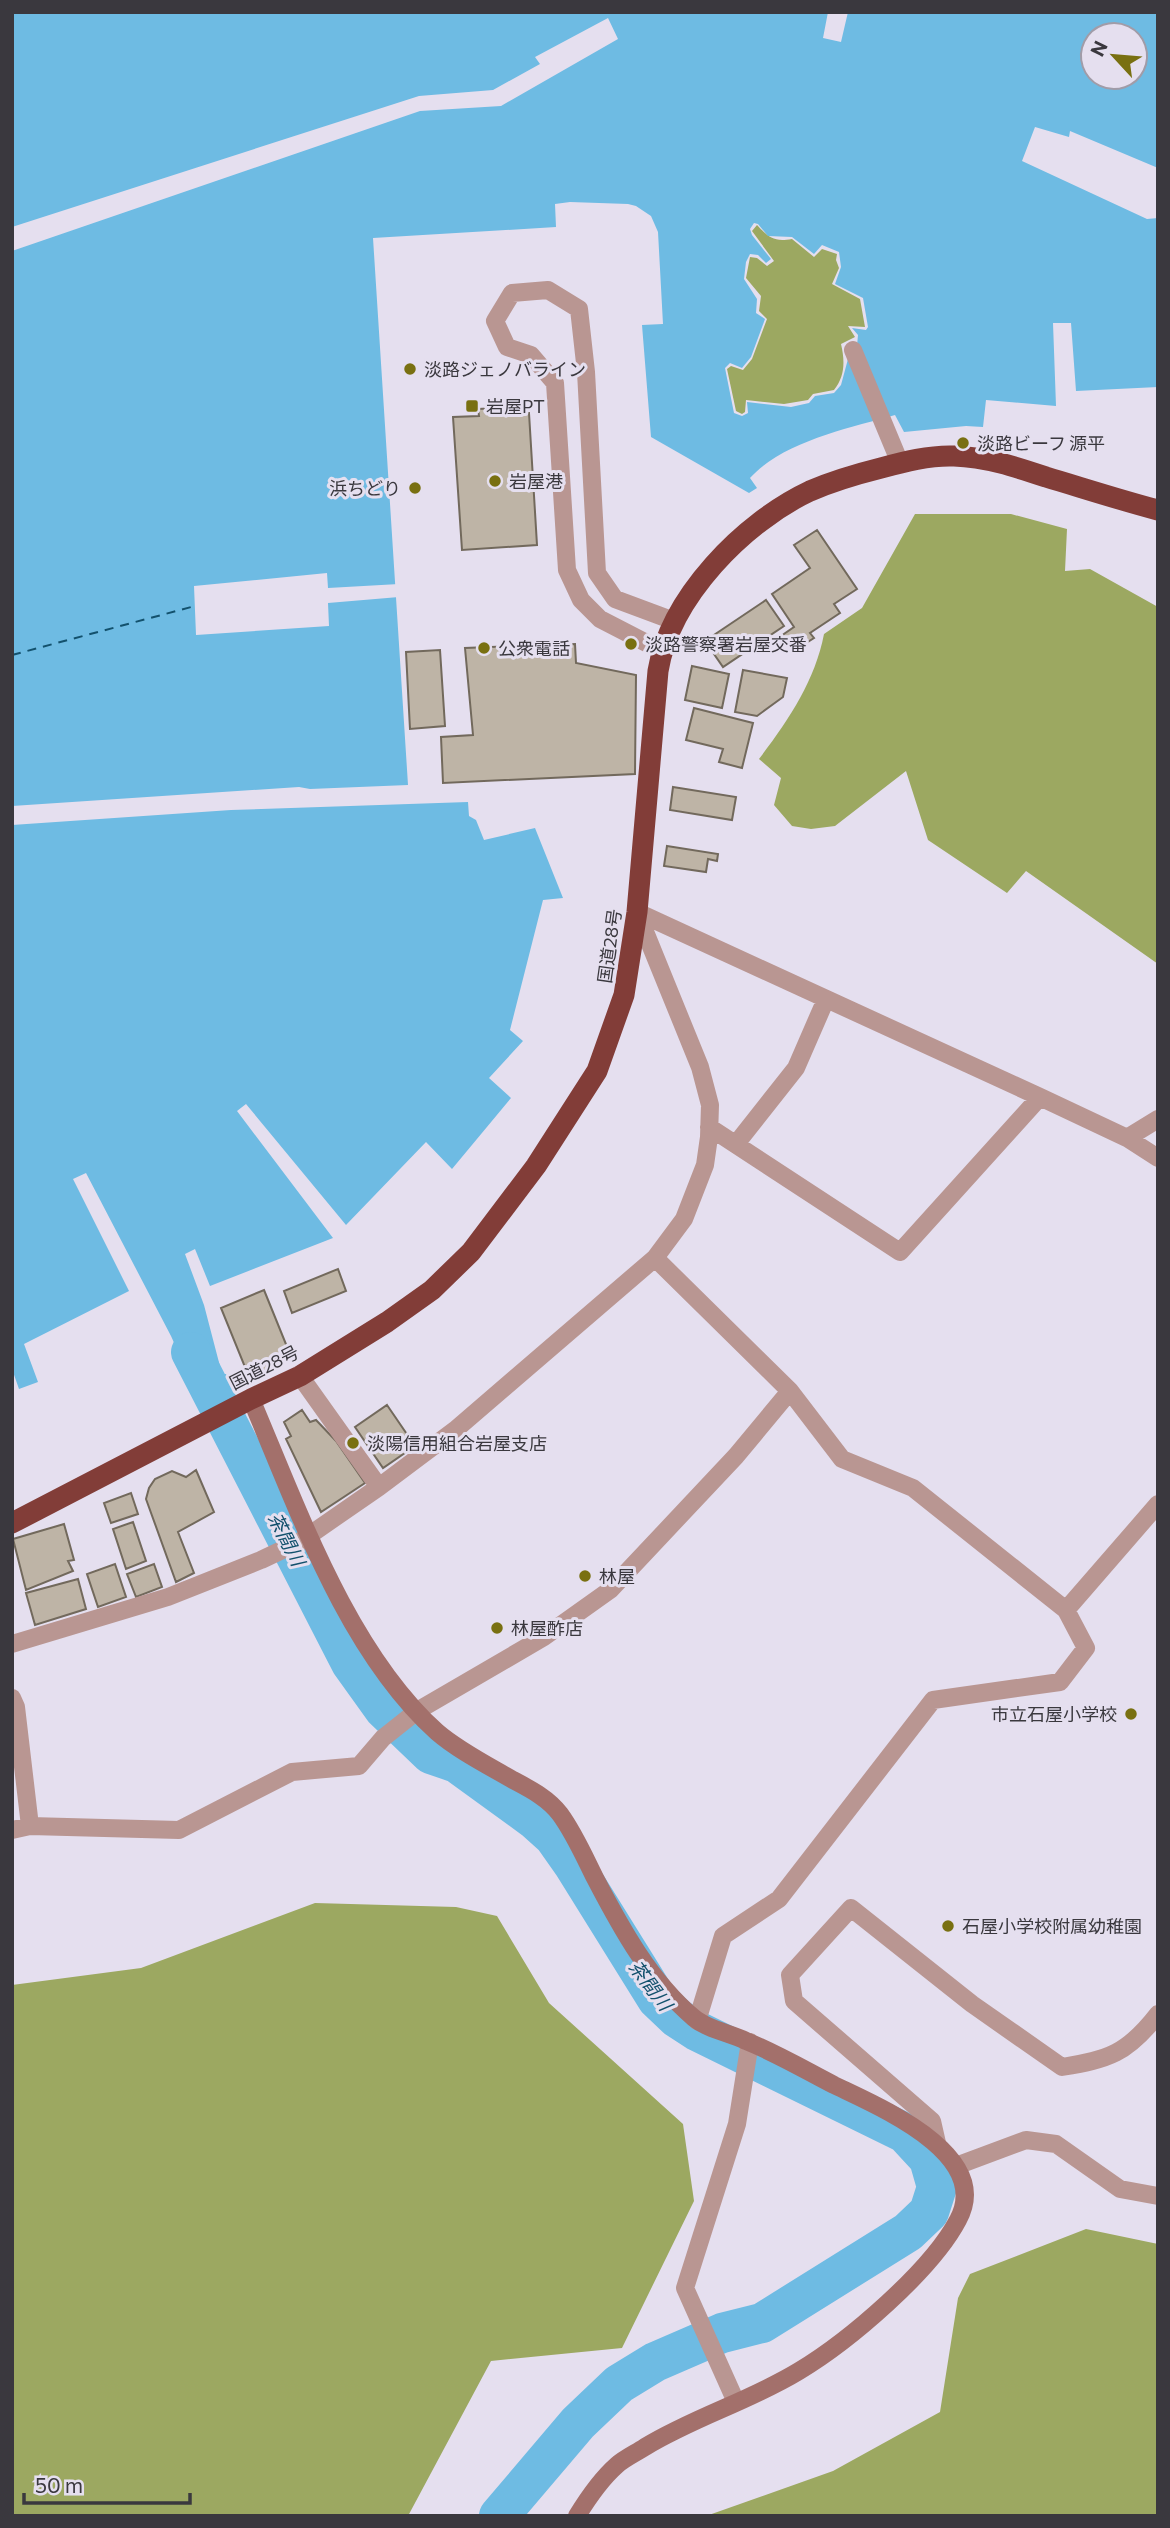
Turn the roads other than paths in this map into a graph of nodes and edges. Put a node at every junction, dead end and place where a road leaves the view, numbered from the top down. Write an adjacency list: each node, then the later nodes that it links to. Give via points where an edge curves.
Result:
1 (853, 350): 2 (street)
2 (900, 463): 3 (highway, 国道28号, via 951,456 991,460); 4 (highway, 国道28号, via 836,480 774,512 725,554)
3 (1158, 510)
4 (674, 621): 5 (highway, 国道28号); 5 (street, via 615,599 597,573 579,309 548,290 512,293 495,321 508,347 531,355 555,383 567,570 581,600 600,619)
5 (662, 650): 6 (highway, 国道28号)
6 (637, 912): 7 (street); 10 (street, via 700,1068 710,1105); 15 (highway, 国道28号, via 624,995 597,1071 536,1166 471,1252 432,1290)
7 (826, 999): 8 (street); 12 (street, via 796,1068)
8 (1040, 1097): 11 (street); 12 (street, via 900,1252)
9 (1158, 1119): 11 (street)
10 (709, 1127): 12 (street); 14 (street, via 705,1165 684,1219)
11 (1127, 1138): 13 (street)
12 (736, 1144)
13 (1158, 1158)
14 (655, 1258): 16 (street); 18 (street, via 455,1430)
15 (300, 1376): 17 (highway, 国道28号); 18 (street)
16 (790, 1391): 22 (street, via 842,1459 913,1488); 25 (street, via 736,1456 610,1590 544,1637)
17 (245, 1402): 20 (highway, 国道28号); 21 (street)
18 (379, 1487): 21 (street)
19 (1158, 1503): 22 (street)
20 (12, 1523)
21 (305, 1538): 23 (street, via 168,1597); 25 (street, via 366,1648)
22 (1066, 1610): 28 (street, via 1086,1648 1060,1682 933,1700 779,1899 723,1936)
23 (12, 1644)
24 (12, 1698): 26 (street)
25 (413, 1714): 26 (street, via 383,1738 359,1766 292,1772 179,1830); 28 (street, via 557,1809 657,1982)
26 (21, 1828)
27 (1158, 2014): 30 (street, via 1125,2049 1101,2060 1062,2067 972,2004 851,1908 790,1975 794,2001 932,2121)
28 (697, 2021): 29 (street)
29 (750, 2042): 30 (street, via 909,2123); 33 (street, via 737,2124 685,2288)
30 (937, 2143): 31 (street)
31 (956, 2166): 32 (street, via 1026,2140 1056,2144 1119,2189); 33 (street, via 964,2191 961,2215 910,2282 800,2371)
32 (1158, 2196)
33 (735, 2399): 34 (street, via 618,2464)
34 (577, 2516)

